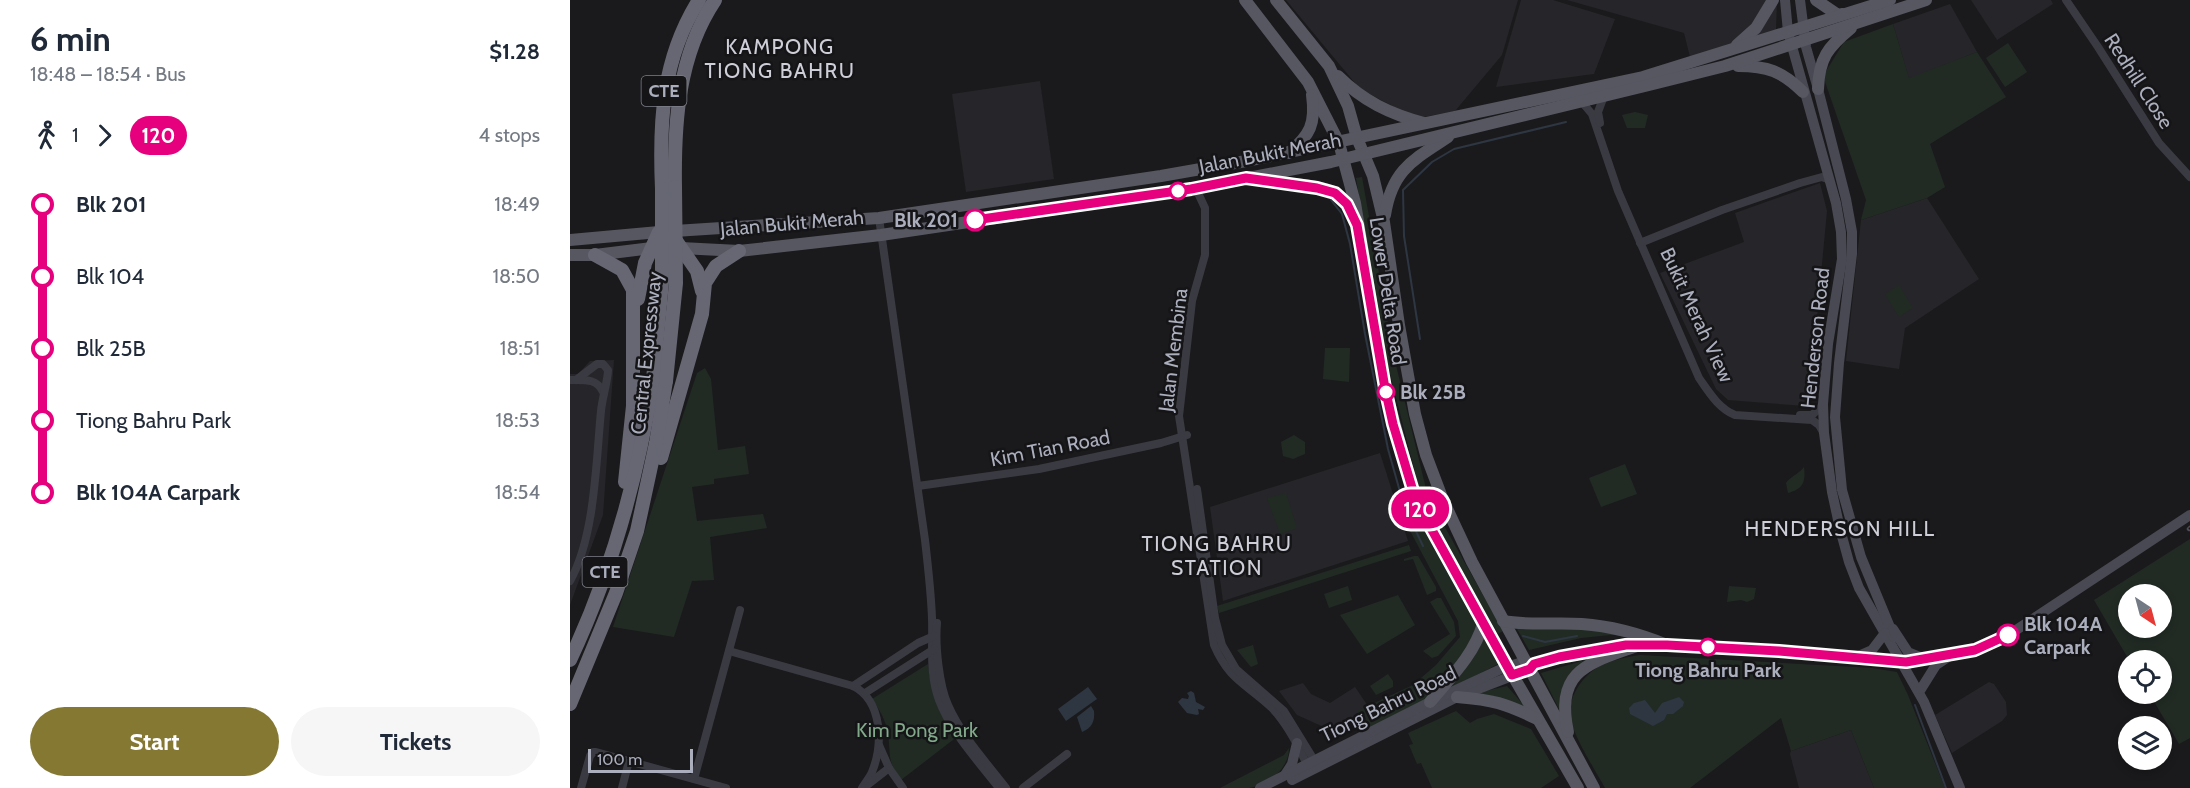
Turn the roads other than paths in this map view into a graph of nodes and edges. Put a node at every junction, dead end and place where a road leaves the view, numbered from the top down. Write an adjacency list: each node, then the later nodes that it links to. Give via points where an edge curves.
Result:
1 (699, 0): 38 (highway, Central Expressway / CTE, via 677,44 664,90 660,153)
2 (715, 0): 38 (highway, Central Expressway / CTE, via 692,44 680,92)
3 (1245, 0): 21 (main road, Lower Delta Road)
4 (1276, 0): 19 (main road, Lower Delta Road)
5 (1773, 0): 18 (main road, via 1748,37)
6 (1785, 0): 15 (main road, Henderson Road)
7 (1800, 0): 14 (main road, Henderson Road)
8 (1815, 0): 12 (main road, via 1838,15)
9 (1890, 0): 12 (main road, Jalan Bukit Merah)
10 (1926, 0): 13 (main road, Jalan Bukit Merah)
11 (2066, 0): 34 (street, Redhill Close, via 2159,143)
12 (1844, 14): 14 (main road, Jalan Bukit Merah)
13 (1857, 23): 16 (main road, Jalan Bukit Merah); 22 (main road, via 1823,58)
14 (1802, 27): 15 (main road, Jalan Bukit Merah); 16 (main road, Henderson Road)
15 (1788, 32): 17 (main road, Henderson Road); 18 (main road, Jalan Bukit Merah)
16 (1804, 40): 17 (main road, Jalan Bukit Merah); 22 (main road, Henderson Road)
17 (1792, 45): 20 (main road, Jalan Bukit Merah); 23 (main road, Henderson Road)
18 (1731, 49): 26 (main road, Jalan Bukit Merah, via 1643,77)
19 (1329, 66): 26 (main road, via 1369,102); 28 (main road, Lower Delta Road)
20 (1725, 66): 23 (main road, via 1772,70); 24 (main road, Jalan Bukit Merah)
21 (1308, 82): 29 (main road, Lower Delta Road); 30 (main road, via 1312,123 1305,138)
22 (1818, 89): 68 (main road, Henderson Road, via 1852,232 1834,417 1842,490)
23 (1803, 92): 33 (main road, Henderson Road)
24 (1604, 96): 25 (main road, Jalan Bukit Merah); 46 (street, Bukit Merah View, via 1598,119)
25 (1581, 101): 27 (main road, Jalan Bukit Merah); 46 (street, Bukit Merah View, via 1590,110 1618,190)
26 (1426, 124): 28 (main road, Jalan Bukit Merah)
27 (1455, 133): 31 (main road, Jalan Bukit Merah); 41 (main road, via 1397,176)
28 (1358, 138): 29 (main road, Jalan Bukit Merah); 31 (main road, Lower Delta Road)
29 (1339, 143): 30 (main road, Jalan Bukit Merah); 32 (main road, Lower Delta Road)
30 (1288, 153): 40 (main road, Jalan Bukit Merah)
31 (1364, 153): 32 (main road, Jalan Bukit Merah); 41 (main road, Lower Delta Road)
32 (1344, 159): 35 (main road, Jalan Bukit Merah); 42 (main road, Lower Delta Road)
33 (1826, 167): 36 (main road, Henderson Road); 46 (street, Bukit Merah View, via 1820,173)
34 (2190, 177)
35 (1246, 178): 37 (main road, Jalan Bukit Merah); 42 (main road, via 1335,193 1347,204)
36 (1830, 180): 46 (street, Bukit Merah View, via 1822,177 1779,190); 60 (main road, Henderson Road, via 1842,247)
37 (1212, 184): 39 (main road, Jalan Bukit Merah); 62 (street, Jalan Membina, via 1208,198 1209,255 1196,302)
38 (669, 188): 57 (highway, Central Expressway / CTE, bridge)
39 (1191, 189): 44 (main road, Jalan Bukit Merah); 62 (street, Jalan Membina, via 1205,208 1205,255 1187,335 1179,416)
40 (879, 218): 43 (main road, Jalan Bukit Merah); 44 (street)
41 (1384, 222): 70 (main road, Lower Delta Road, via 1415,414 1426,455 1443,500)
42 (1357, 225): 71 (main road, Lower Delta Road, via 1385,388 1416,501)
43 (665, 232): 45 (main road, Jalan Bukit Merah); 47 (highway); 48 (highway)
44 (880, 235): 49 (main road, Jalan Bukit Merah); 63 (street)
45 (570, 240)
46 (1641, 240): 60 (street, Bukit Merah View, via 1703,376 1722,403 1736,411 1779,415 1812,415); 61 (street, Bukit Merah View, via 1699,378 1718,403 1735,415 1812,420)
47 (652, 248): 48 (main road, Jalan Bukit Merah); 51 (main road, Jalan Bukit Merah); 53 (highway, via 642,276)
48 (681, 248): 49 (main road, Jalan Bukit Merah); 52 (highway, via 697,271)
49 (739, 251): 52 (highway, via 709,274)
50 (570, 255): 51 (main road, Jalan Bukit Merah)
51 (595, 255): 53 (highway, via 614,264 629,279)
52 (704, 299): 66 (highway, via 656,478)
53 (634, 324): 64 (highway, via 633,406 625,484)
54 (590, 369): 55 (street); 56 (street, via 597,363 603,364 608,370); 58 (street)
55 (573, 380): 58 (street)
56 (606, 380): 58 (street); 59 (street)
57 (660, 380): 64 (highway, Central Expressway / CTE); 66 (highway, Central Expressway / CTE, via 656,443)
58 (594, 382): 59 (street)
59 (603, 392): 67 (street, via 590,520 579,564)
60 (1823, 404): 61 (main road, Henderson Road)
61 (1824, 433): 73 (main road, Henderson Road, via 1832,492 1849,562)
62 (1185, 436): 63 (street, Kim Tian Road, via 1039,469); 72 (street, Jalan Membina)
63 (918, 486): 74 (street, via 934,591)
64 (628, 496): 83 (highway, Central Expressway / CTE, via 600,587)
65 (2190, 515): 79 (main road, Tiong Bahru Road, via 2010,634 1985,647)
66 (637, 531): 94 (highway, Central Expressway / CTE)
67 (570, 581)
68 (1881, 607): 82 (main road, via 1908,652); 84 (main road, Henderson Road)
69 (740, 610): 78 (street)
70 (1503, 621): 76 (main road, via 1606,627); 85 (main road, Lower Delta Road)
71 (1483, 624): 87 (main road, Lower Delta Road); 92 (main road, via 1470,654)
72 (1213, 625): 97 (street, Jalan Membina, via 1214,645 1224,666 1270,707); 102 (street, Jalan Membina, via 1236,669 1284,711)
73 (1885, 633): 81 (main road, via 1872,650); 84 (main road, Henderson Road)
74 (934, 636): 77 (street); 88 (street)
75 (1639, 645): 76 (main road, Tiong Bahru Road); 85 (main road, Tiong Bahru Road, via 1582,652); 96 (main road, via 1586,666 1569,684 1564,704)
76 (1667, 645): 81 (main road, Tiong Bahru Road)
77 (934, 649): 80 (street); 86 (street); 99 (street, via 945,699)
78 (729, 651): 88 (street); 105 (street)
79 (1951, 655): 82 (main road, Tiong Bahru Road); 89 (main road, via 1936,665)
80 (918, 658): 86 (street); 90 (street)
81 (1853, 658): 84 (main road, Tiong Bahru Road)
82 (1925, 659): 84 (main road, Tiong Bahru Road)
83 (570, 660)
84 (1903, 662): 89 (main road, Henderson Road); 93 (main road, Henderson Road)
85 (1530, 665): 87 (main road, Tiong Bahru Road); 96 (main road, Lower Delta Road)
86 (932, 666): 99 (street, via 943,710)
87 (1510, 671): 91 (main road, Tiong Bahru Road); 92 (main road, Tiong Bahru Road); 95 (main road, Lower Delta Road)
88 (854, 686): 90 (street)
89 (1921, 689): 93 (main road, Henderson Road)
90 (865, 693): 98 (street, via 878,723)
91 (1457, 697): 95 (main road, via 1503,703); 102 (main road, Tiong Bahru Road)
92 (1430, 702): 102 (main road, Tiong Bahru Road)
93 (1924, 702): 118 (main road, Henderson Road)
94 (570, 704)
95 (1538, 720): 116 (main road, Lower Delta Road)
96 (1570, 742): 117 (main road, Lower Delta Road)
97 (1297, 743): 102 (street, Jalan Membina); 104 (main road, via 1292,764)
98 (878, 744): 103 (street); 109 (street, via 872,772)
99 (972, 749): 111 (street); 112 (street)
100 (1067, 754): 113 (street)
101 (629, 761): 105 (street); 106 (street, via 592,752); 107 (street)
102 (1312, 766): 104 (main road, Tiong Bahru Road); 115 (main road, Tiong Bahru Road)
103 (889, 768): 109 (street); 110 (street)
104 (1283, 777): 114 (main road, Tiong Bahru Road)
105 (694, 779): 108 (street)
106 (581, 788)
107 (622, 788)
108 (726, 788)
109 (862, 788)
110 (903, 788)
111 (999, 788)
112 (1006, 788)
113 (1023, 788)
114 (1260, 788)
115 (1276, 788)
116 (1578, 788)
117 (1594, 788)
118 (1960, 788)

